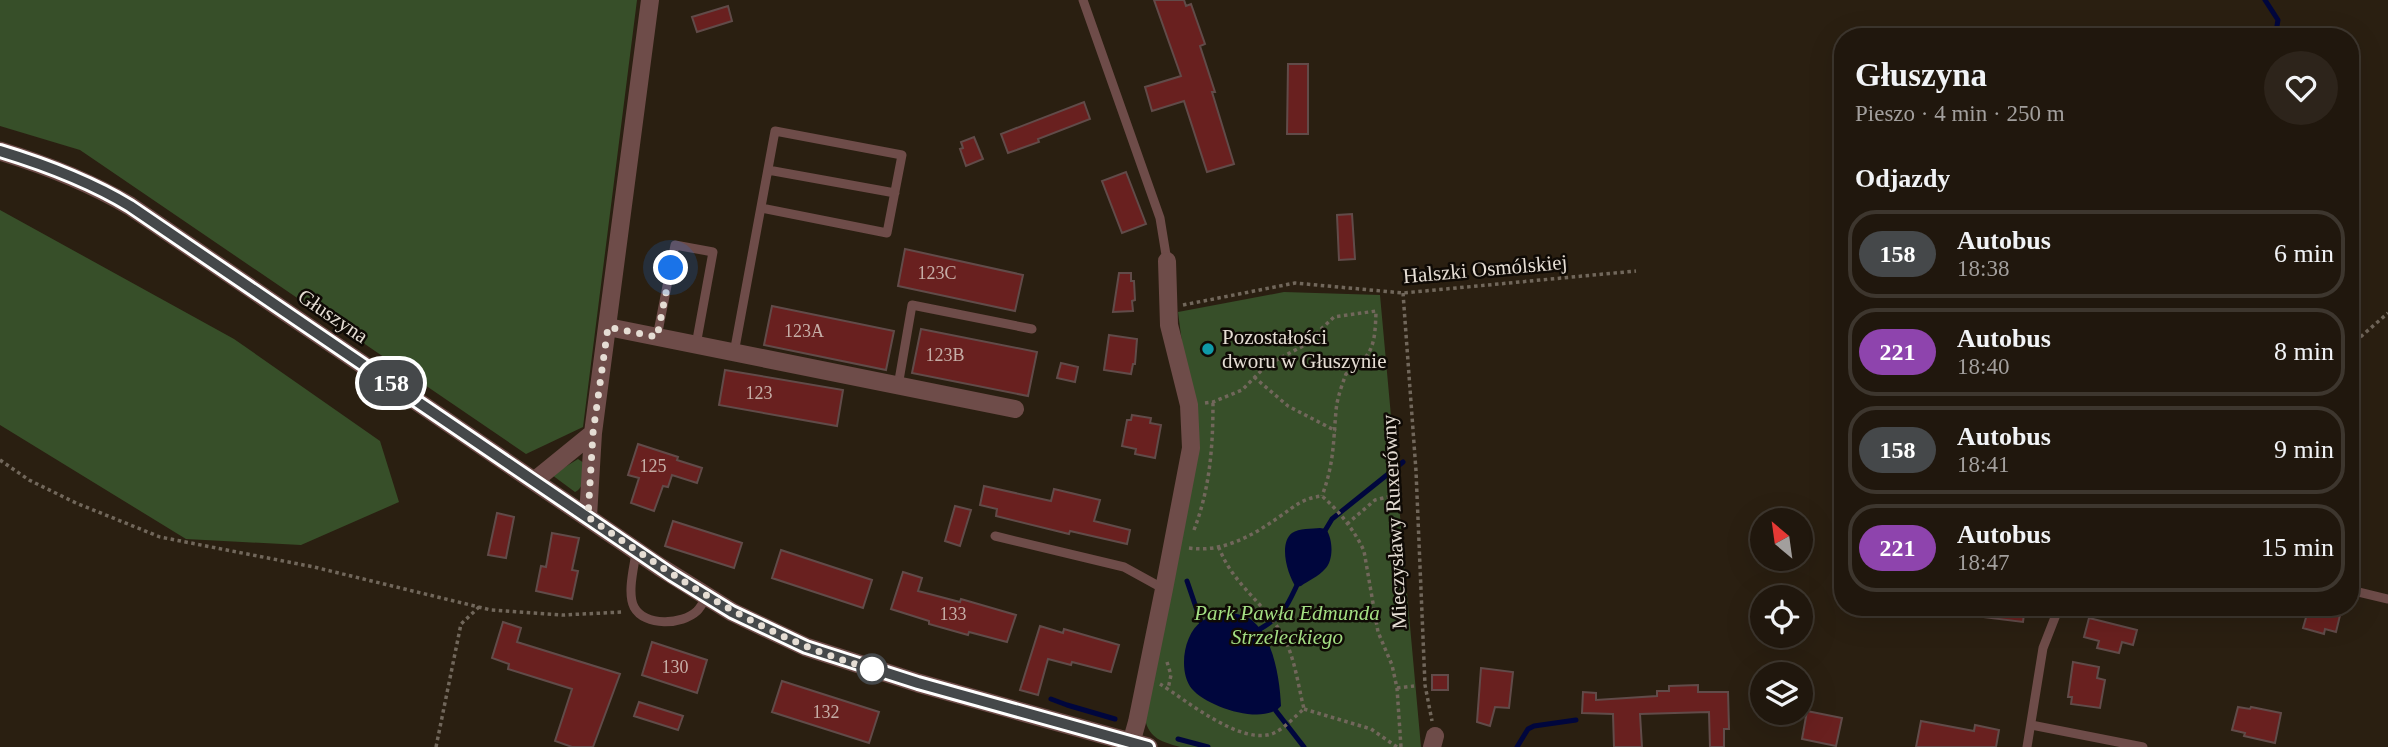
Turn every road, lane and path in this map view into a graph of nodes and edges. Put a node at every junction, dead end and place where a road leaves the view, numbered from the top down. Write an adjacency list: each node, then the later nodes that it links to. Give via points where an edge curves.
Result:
1 (650, 0): 12 (street)
2 (1083, 0): 7 (lane, via 1160,218)
3 (0, 151): 26 (street, Głuszyna, via 71,175 130,206)
4 (768, 170): 5 (lane); 5 (lane, via 775,131 902,155); 6 (lane)
5 (895, 193): 6 (lane, via 887,233)
6 (761, 208): 17 (lane)
7 (1167, 261): 10 (street, Głuszyna)
8 (1636, 271): 9 (path, Halszki Osmólskiej)
9 (1403, 293): 10 (path, Halszki Osmólskiej, via 1295,283); 47 (path, Mieczysławy Ruxerówny, via 1425,685)
10 (1168, 308): 21 (street, Głuszyna)
11 (2388, 313): 15 (path)
12 (608, 327): 14 (street); 24 (street)
13 (1032, 330): 19 (lane, via 912,304)
14 (657, 337): 16 (street); 16 (lane, via 675,245 713,252)
15 (2359, 338)
16 (696, 345): 17 (street)
17 (734, 353): 19 (street)
18 (1254, 377): 20 (path, via 1242,390); 23 (path, via 1288,406); 23 (path, via 1303,345 1334,317 1376,311 1375,342 1362,363 1346,374 1336,408)
19 (898, 386): 22 (street)
20 (1213, 402): 21 (path); 32 (path, via 1206,496)
21 (1189, 405): 32 (street, Głuszyna, via 1191,448)
22 (1014, 410)
23 (1336, 431): 28 (path)
24 (593, 433): 26 (street); 29 (street)
25 (0, 460): 39 (path, via 52,492 160,537 314,567)
26 (534, 481): 29 (street, Głuszyna)
27 (1396, 495): 30 (path, via 1375,500)
28 (1322, 496): 30 (path); 33 (path, via 1299,501 1244,538)
29 (588, 517): 34 (street, Głuszyna)
30 (1345, 522): 44 (path, via 1364,551 1378,632)
31 (995, 536): 35 (lane, via 1124,567)
32 (1180, 547): 33 (path); 35 (street, Głuszyna)
33 (1219, 548): 45 (path, via 1227,567 1283,636)
34 (637, 551): 37 (street, Głuszyna); 40 (lane, via 632,596)
35 (1164, 589): 42 (street, Głuszyna)
36 (2359, 592): 38 (lane)
37 (706, 597): 40 (lane, via 698,610 685,618 649,620); 48 (street, Głuszyna, via 787,638 859,665)
38 (2388, 599)
39 (479, 607): 40 (path, via 563,615); 49 (path, via 461,624)
40 (639, 611)
41 (2055, 616): 46 (lane, via 2043,648)
42 (1147, 675): 45 (path, via 1219,724 1240,732 1266,736); 48 (street, Głuszyna)
43 (1414, 686): 44 (path)
44 (1397, 688): 50 (path)
45 (1304, 709): 50 (path, via 1371,730)
46 (2031, 725): 51 (lane); 52 (lane)
47 (1434, 742)
48 (1136, 745)
49 (436, 747)
50 (1399, 747)
51 (2027, 747)
52 (2143, 747)

